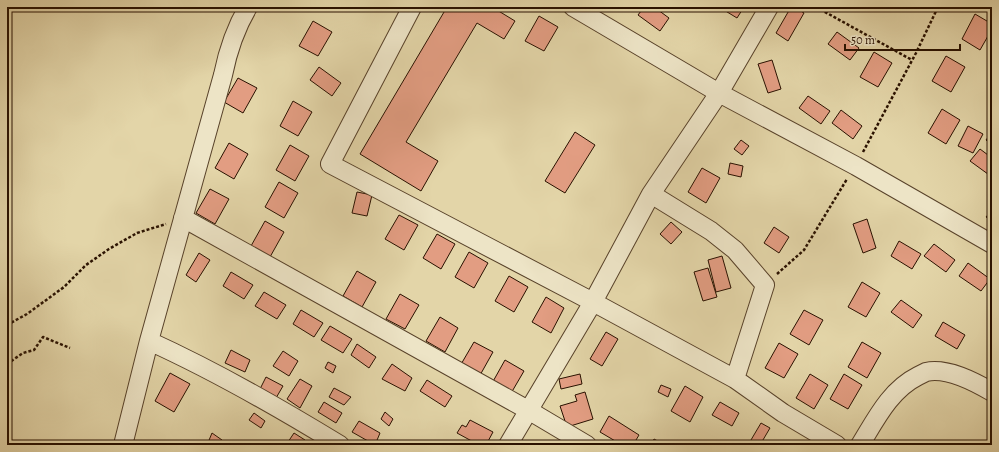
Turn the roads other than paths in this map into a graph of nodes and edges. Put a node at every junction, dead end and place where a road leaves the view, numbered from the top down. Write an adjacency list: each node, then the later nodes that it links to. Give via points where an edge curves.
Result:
1 (248, 7): 7 (street, via 228,51)
2 (412, 7): 9 (street, via 330,164)
3 (573, 7): 5 (street)
4 (769, 7): 5 (street)
5 (719, 93): 6 (street); 8 (street, via 856,166)
6 (652, 194): 9 (street); 11 (street, via 711,231 735,250 765,285)
7 (183, 218): 10 (street); 13 (street)
8 (992, 244)
9 (593, 302): 11 (street); 13 (street)
10 (149, 341): 14 (street); 15 (street, via 257,395)
11 (735, 379): 18 (street, via 783,414)
12 (992, 392): 19 (street, via 963,377 942,372 926,372 906,382 883,408)
13 (528, 410): 16 (street); 17 (street)
14 (123, 445)
15 (340, 445)
16 (508, 445)
17 (587, 445)
18 (837, 445)
19 (860, 445)

